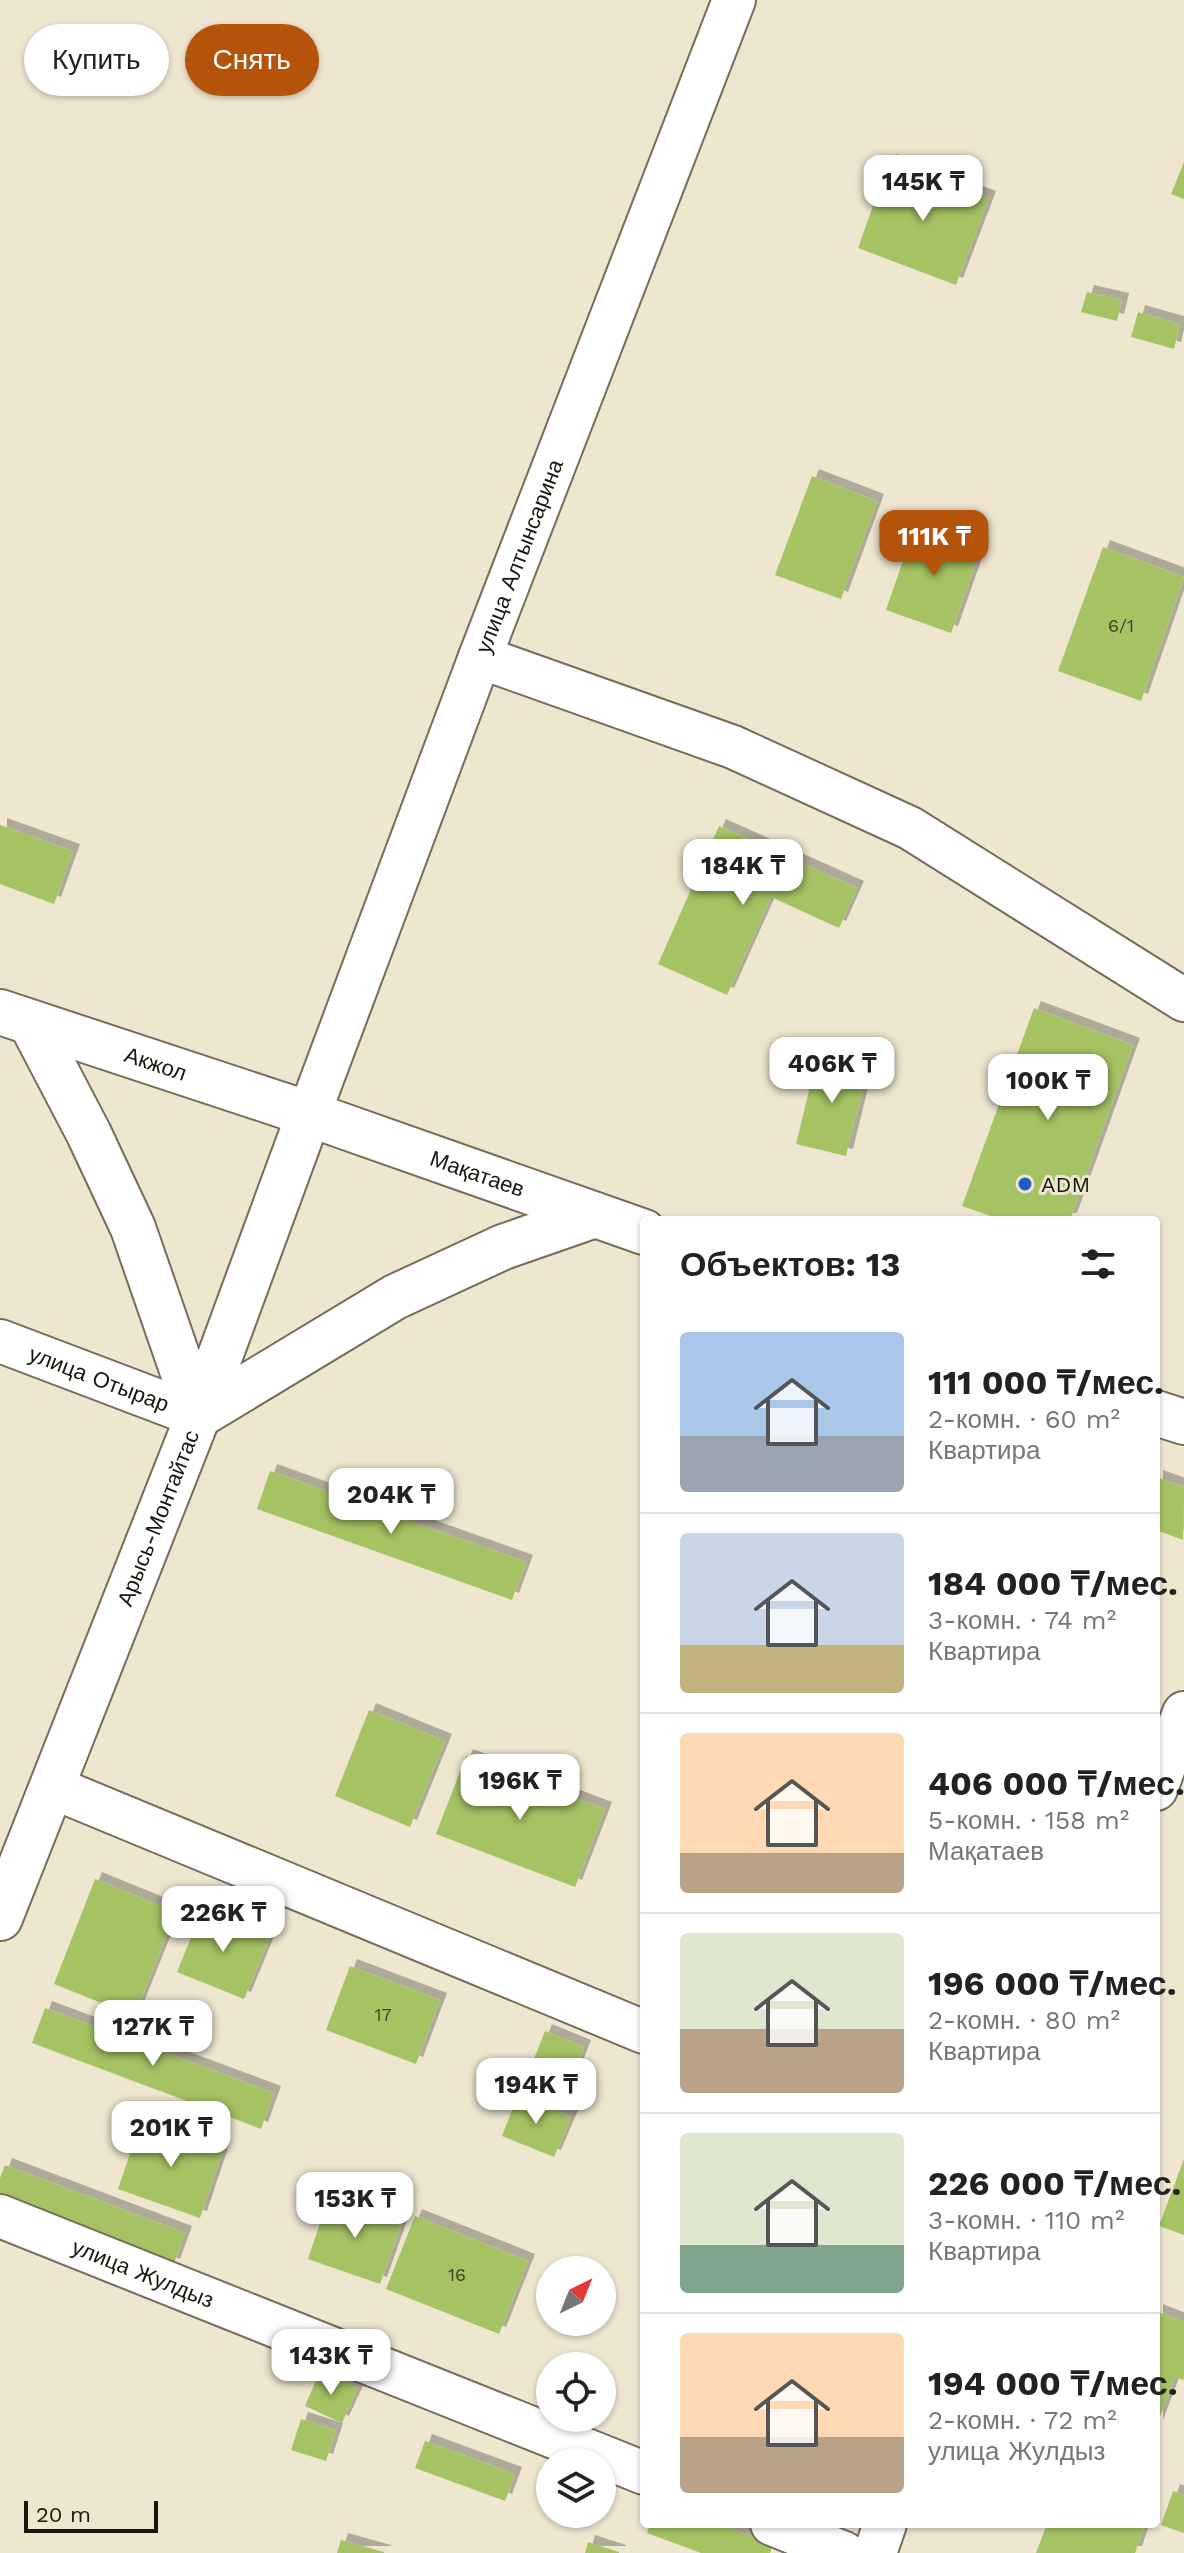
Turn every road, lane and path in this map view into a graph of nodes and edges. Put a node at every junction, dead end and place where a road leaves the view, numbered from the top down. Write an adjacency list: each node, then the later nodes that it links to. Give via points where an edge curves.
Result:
1 (734, 0): 2 (street, улица Алтынсарина)
2 (480, 657): 3 (street, via 733,747 910,828); 5 (street, улица Алтынсарина)
3 (1184, 1000)
4 (16, 1018): 5 (main road, Акжол); 10 (main road, via 133,1228)
5 (309, 1114): 6 (main road, Мақатаев); 10 (main road, Арысь-Монтайтас)
6 (595, 1215): 7 (main road, Мақатаев); 10 (main road, via 503,1247 395,1297)
7 (640, 1231)
8 (0, 1341): 10 (street, улица Отырар)
9 (1160, 1414): 11 (main road)
10 (198, 1416): 14 (main road, Арысь-Монтайтас)
11 (1184, 1422)
12 (1184, 1713): 13 (street)
13 (1160, 1778)
14 (52, 1787): 15 (main road, Арысь-Монтайтас); 16 (street)
15 (0, 1918)
16 (640, 2030)
17 (0, 2216): 18 (street, улица Жулдыз)
18 (640, 2471)
19 (782, 2528): 21 (street)
20 (884, 2528): 22 (street)
21 (844, 2553)
22 (875, 2553)

